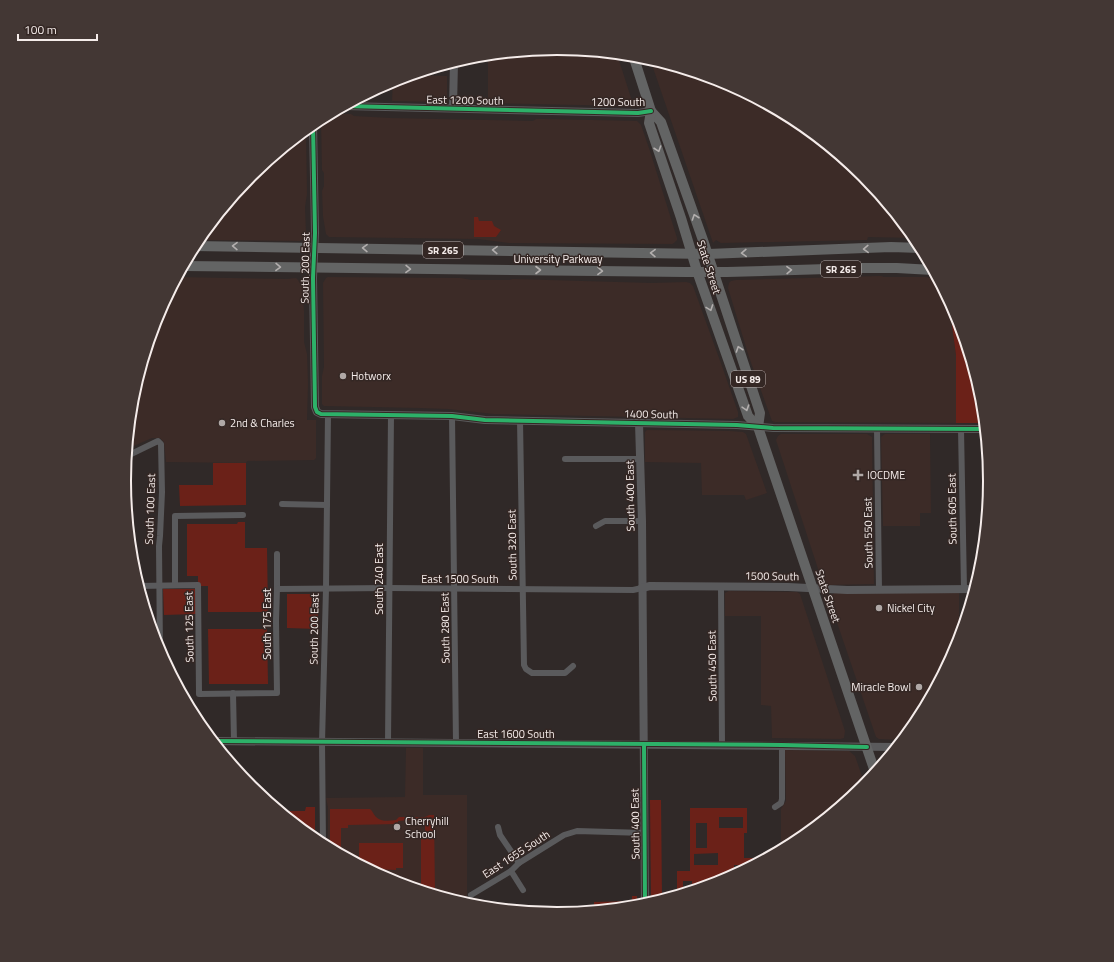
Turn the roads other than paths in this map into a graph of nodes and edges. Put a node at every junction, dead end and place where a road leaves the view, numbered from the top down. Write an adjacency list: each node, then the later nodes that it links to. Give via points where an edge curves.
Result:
1 (635, 62): 6 (main road, State Street / US 89)
2 (454, 68): 4 (street)
3 (355, 106): 4 (street, East 1200 South)
4 (453, 108): 5 (street, East 1200 South)
5 (586, 111): 6 (street, 1200 South)
6 (651, 111): 11 (main road, State Street / US 89, one-way to 11, via 649,123); 12 (main road, State Street / US 89, one-way to 6, via 661,122)
7 (313, 132): 9 (street, South 200 East)
8 (202, 246): 9 (main road, University Parkway / SR 265, one-way to 8)
9 (314, 248): 11 (main road, University Parkway / SR 265, one-way to 9); 14 (street, South 200 East)
10 (914, 248): 12 (main road, University Parkway / SR 265, one-way to 12)
11 (692, 254): 12 (main road, University Parkway / SR 265); 16 (main road, State Street / US 89)
12 (708, 254): 17 (main road, State Street / US 89)
13 (189, 266): 14 (main road, University Parkway / SR 265, one-way to 14)
14 (313, 268): 16 (main road, University Parkway / SR 265, one-way to 16); 18 (street, South 200 East)
15 (927, 270): 17 (main road, University Parkway / SR 265, one-way to 15, via 860,268)
16 (697, 271): 17 (main road, University Parkway / SR 265); 24 (main road, State Street / US 89, one-way to 24, via 748,416)
17 (713, 271): 24 (main road, State Street / US 89, one-way to 17, via 760,413)
18 (317, 412): 19 (street, 1400 South)
19 (328, 414): 20 (street, 1400 South); 32 (street, South 200 East)
20 (391, 415): 21 (street, 1400 South); 41 (street, South 240 East)
21 (452, 416): 22 (street, 1400 South, via 485,420); 46 (street, South 280 East)
22 (520, 420): 23 (street, 1400 South); 47 (street, South 320 East)
23 (639, 423): 24 (street, 1400 South); 30 (street, South 400 East)
24 (758, 427): 25 (street, 1400 South); 43 (main road, State Street / US 89)
25 (877, 428): 26 (street, 1400 South); 50 (street, South 550 East)
26 (961, 429): 27 (street, 1400 South); 48 (street, South 605 East)
27 (979, 429)
28 (132, 453): 39 (street, South 100 East, via 158,441 161,444)
29 (565, 459): 30 (street)
30 (640, 459): 34 (street, South 400 East)
31 (282, 504): 32 (street)
32 (326, 505): 45 (street, South 200 East)
33 (243, 515): 37 (street, via 175,516)
34 (642, 521): 35 (street, via 605,521); 42 (street, South 400 East)
35 (596, 526)
36 (277, 554): 44 (street, South 175 East)
37 (175, 585): 39 (street); 53 (street, South 125 East, via 198,585 200,694)
38 (145, 586): 39 (street)
39 (159, 586): 51 (street, South 100 East)
40 (721, 586): 42 (street, 1500 South); 43 (street, 1500 South); 60 (street, South 450 East)
41 (389, 588): 45 (street, East 1500 South); 46 (street, East 1500 South); 57 (street, South 240 East)
42 (642, 588): 47 (street, East 1500 South); 59 (street, South 400 East)
43 (813, 588): 50 (street, 1500 South); 62 (main road, State Street / US 89)
44 (277, 589): 45 (street, East 1500 South); 53 (street, South 175 East, via 278,693)
45 (326, 589): 56 (street, South 200 East)
46 (454, 589): 47 (street, East 1500 South); 58 (street, South 280 East)
47 (523, 589): 52 (street, South 320 East, via 526,669 532,673 565,673)
48 (964, 589): 49 (street, 1500 South); 50 (street, 1500 South)
49 (969, 589)
50 (879, 590)
51 (160, 635)
52 (573, 666)
53 (233, 693): 55 (street)
54 (220, 741): 55 (street, East 1600 South)
55 (234, 741): 56 (street, East 1600 South)
56 (322, 742): 57 (street, East 1600 South); 68 (street, South 200 East)
57 (388, 743): 58 (street, East 1600 South)
58 (456, 743): 59 (street, East 1600 South)
59 (644, 744): 60 (street, East 1600 South); 67 (street, South 400 East)
60 (722, 745): 61 (street, East 1600 South)
61 (782, 745): 62 (street, East 1600 South); 65 (street, via 782,800)
62 (866, 747): 63 (street, East 1600 South); 64 (main road, State Street / US 89)
63 (889, 747)
64 (873, 766)
65 (775, 807)
66 (498, 827): 69 (street, via 500,835)
67 (645, 832): 69 (street, East 1655 South, via 577,831); 73 (street, South 400 East)
68 (323, 837)
69 (518, 863): 70 (street, East 1655 South)
70 (510, 871): 71 (street); 72 (street, East 1655 South)
71 (523, 890)
72 (471, 895)
73 (645, 898)

